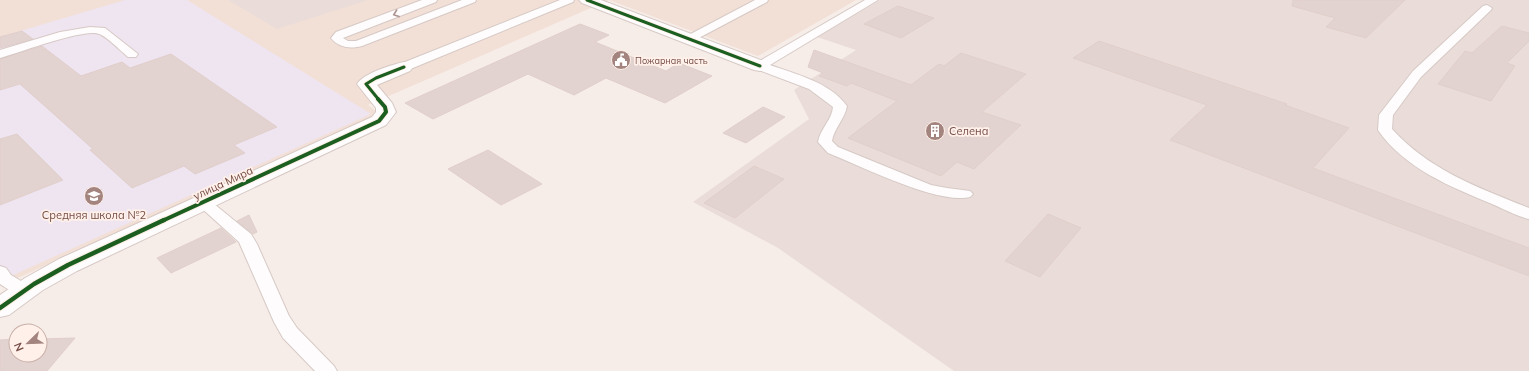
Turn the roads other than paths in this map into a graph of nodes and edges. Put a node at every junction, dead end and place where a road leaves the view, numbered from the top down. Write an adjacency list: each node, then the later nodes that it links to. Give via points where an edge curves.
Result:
1 (432, 0): 2 (lane, one-way to 2, via 340,34 337,38 349,46 358,44)
2 (471, 0)
3 (569, 0): 12 (lane)
4 (588, 0): 8 (street)
5 (763, 0): 8 (lane)
6 (872, 0): 11 (lane)
7 (1487, 8): 15 (lane, via 1418,74 1386,115 1385,130 1395,143 1415,159 1487,197)
8 (689, 38): 11 (street)
9 (0, 54): 10 (lane, via 76,32 96,30 101,30)
10 (132, 54)
11 (760, 66): 13 (lane, via 814,87 831,96 840,106 837,120 825,135 825,142 834,150 926,188)
12 (404, 67): 14 (street, улица Мира, via 366,84 385,107 386,112 379,121)
13 (965, 194)
14 (203, 202): 17 (street, улица Мира, via 68,265); 19 (lane, via 245,238 280,317 290,333)
15 (1529, 214)
16 (0, 272): 17 (lane, via 5,279)
17 (25, 290): 18 (street, улица Мира)
18 (0, 308)
19 (327, 371)

